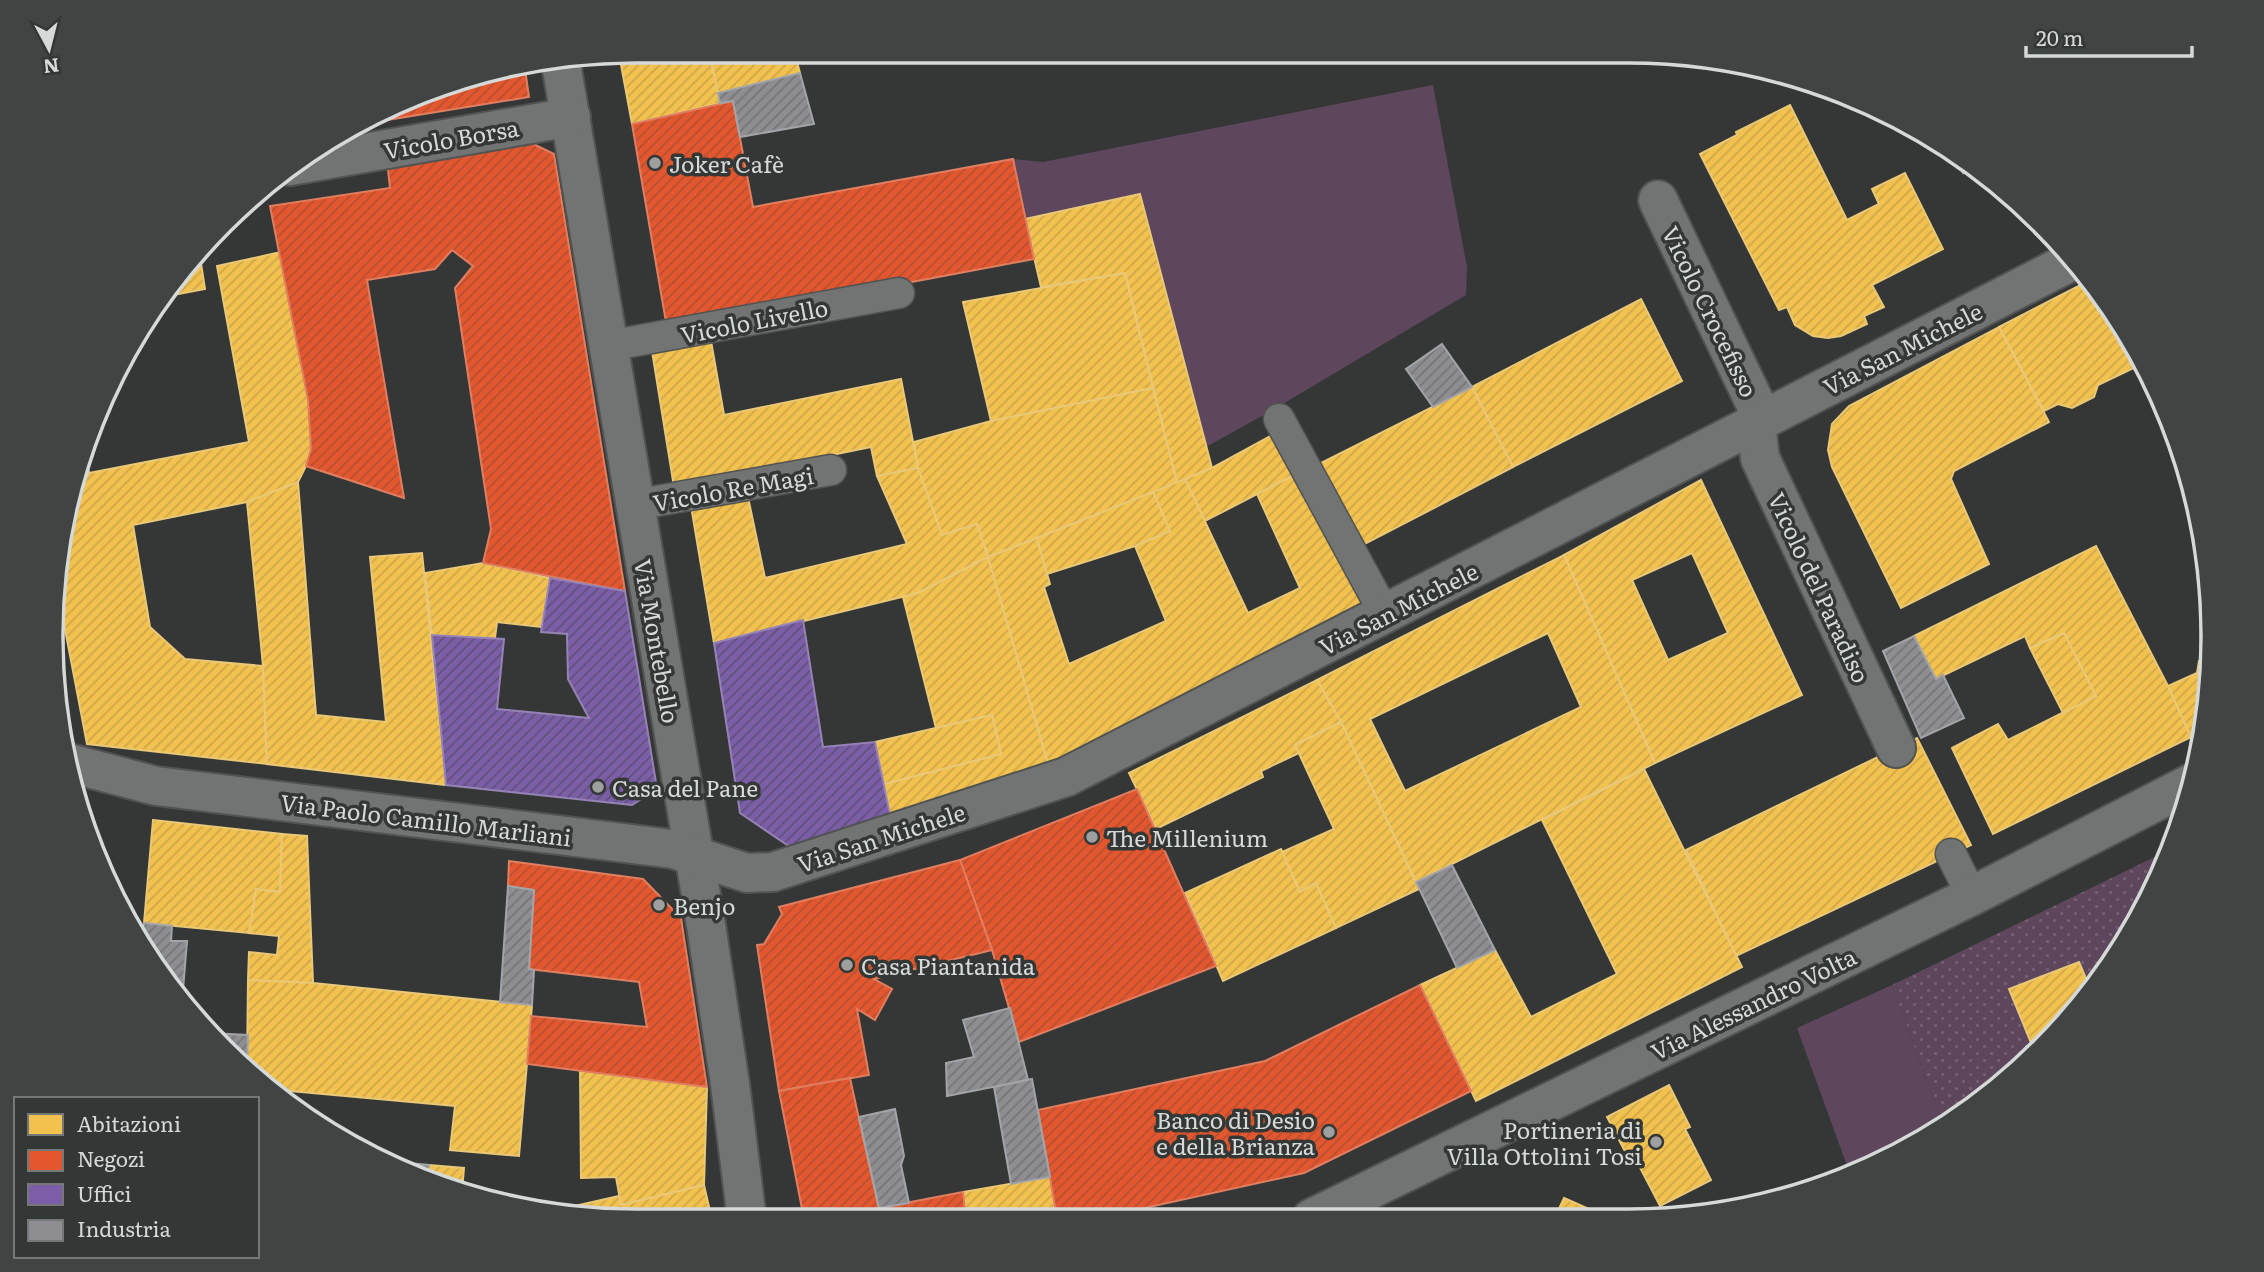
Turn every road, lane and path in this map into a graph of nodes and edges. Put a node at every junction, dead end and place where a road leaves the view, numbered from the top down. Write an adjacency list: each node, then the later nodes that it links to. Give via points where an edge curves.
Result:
1 (562, 68): 2 (street, Via Montebello)
2 (571, 117): 3 (street, Vicolo Borsa); 7 (street, Via Montebello)
3 (316, 162)
4 (1658, 200): 9 (street, Vicolo Crocefisso, via 1757,407)
5 (2065, 265): 9 (street, Via San Michele)
6 (899, 293): 7 (lane, Vicolo Livello)
7 (608, 346): 11 (street, Via Montebello)
8 (1279, 419): 12 (lane)
9 (1756, 424): 12 (street, Via San Michele); 13 (street, Vicolo del Paradiso, via 1760,458)
10 (831, 470): 11 (lane, Vicolo Re Magi)
11 (635, 505): 17 (street, Via Montebello)
12 (1385, 614): 17 (street, Via San Michele, via 1066,777 773,872 747,873)
13 (1896, 748)
14 (78, 765): 17 (street, Via Paolo Camillo Marliani, via 156,786 673,849)
15 (2179, 789): 18 (street, Via Alessandro Volta)
16 (1951, 854): 18 (lane)
17 (695, 858): 19 (street, Via Montebello)
18 (1972, 896): 20 (street, Via Alessandro Volta)
19 (746, 1209)
20 (1330, 1209)

